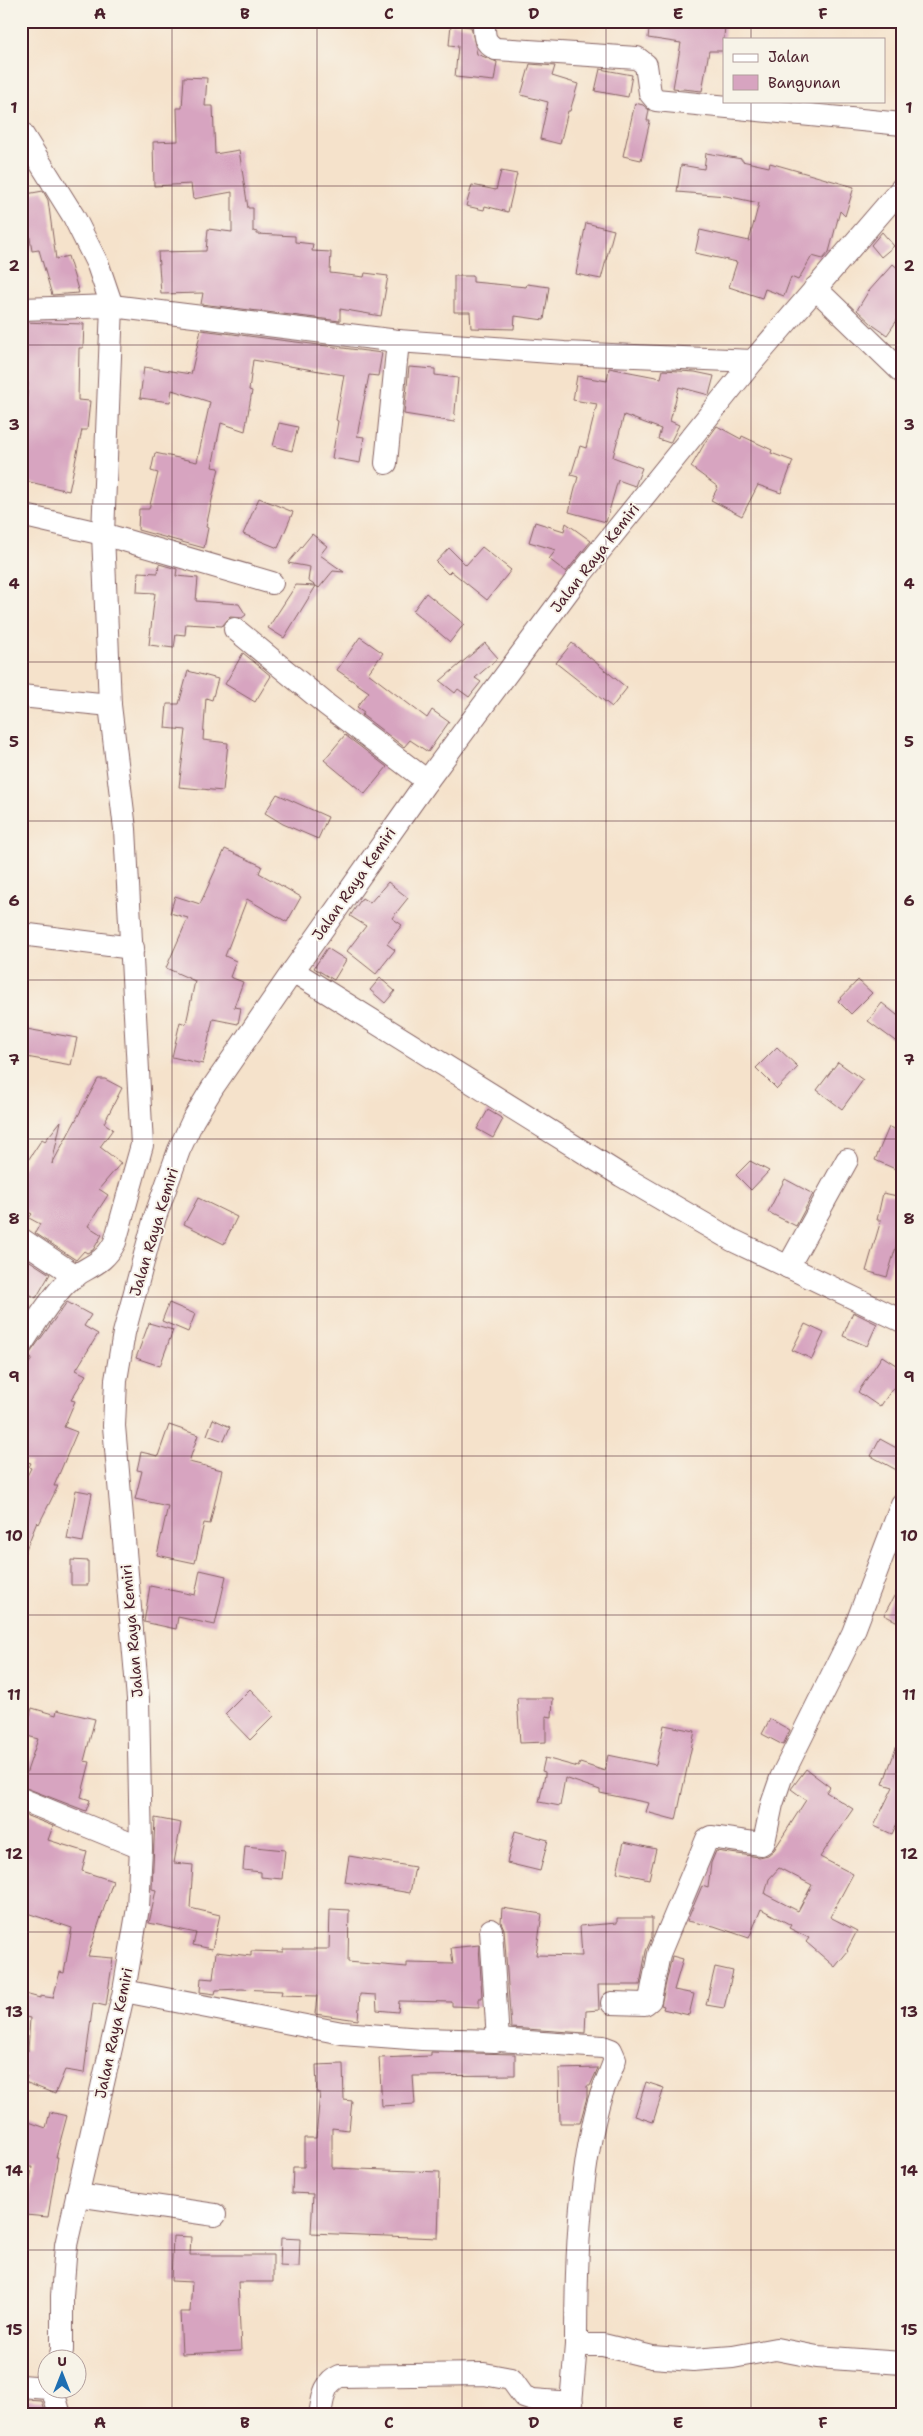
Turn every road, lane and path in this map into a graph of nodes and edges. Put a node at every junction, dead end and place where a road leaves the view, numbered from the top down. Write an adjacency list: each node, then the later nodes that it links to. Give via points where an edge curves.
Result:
1 (484, 21): 2 (street, via 484,39 496,49 638,58 646,65 650,93 656,100)
2 (902, 124)
3 (21, 132): 6 (street, via 74,217 98,265)
4 (902, 188): 5 (street, Jalan Raya Kemiri)
5 (815, 288): 9 (street, Jalan Raya Kemiri); 10 (street)
6 (112, 306): 7 (street); 8 (street); 13 (street)
7 (21, 309)
8 (398, 342): 9 (street); 11 (street)
9 (753, 362): 18 (street, Jalan Raya Kemiri, via 576,579)
10 (902, 372)
11 (386, 463)
12 (21, 515): 13 (street)
13 (103, 534): 14 (street); 17 (street)
14 (272, 583)
15 (235, 629): 18 (street)
16 (21, 696): 17 (street)
17 (110, 705): 20 (street, via 125,829)
18 (427, 782): 21 (street, Jalan Raya Kemiri)
19 (21, 934): 20 (street)
20 (133, 948): 22 (street)
21 (293, 971): 22 (street, Jalan Raya Kemiri, via 213,1087); 25 (street, via 622,1176 732,1240)
22 (158, 1147): 26 (street, via 112,1248 100,1263); 31 (street, Jalan Raya Kemiri, via 155,1217 124,1332 116,1380 114,1426 138,1699)
23 (846, 1160): 25 (street)
24 (21, 1239): 26 (street)
25 (788, 1266): 27 (street)
26 (76, 1276): 28 (street, via 65,1285)
27 (902, 1321)
28 (21, 1345)
29 (902, 1504): 34 (street, via 853,1633 781,1778 764,1842 707,1839 659,1954 650,2000 645,2004)
30 (21, 1799): 31 (street)
31 (141, 1848): 33 (street, Jalan Raya Kemiri, via 138,1908)
32 (490, 1930): 35 (street)
33 (124, 1991): 35 (street, via 342,2033); 36 (street, Jalan Raya Kemiri)
34 (612, 2003)
35 (498, 2040): 38 (street, via 603,2047 611,2050 615,2059 598,2104 590,2138 576,2286)
36 (76, 2195): 37 (street); 39 (street, Jalan Raya Kemiri, via 66,2245)
37 (215, 2215)
38 (576, 2346): 40 (street, via 603,2345 652,2357 693,2360 776,2349 817,2357); 44 (street)
39 (62, 2348)
40 (902, 2364)
41 (21, 2386): 42 (street)
42 (38, 2387)
43 (55, 2398): 45 (street)
44 (571, 2409): 46 (street, via 524,2397 510,2379 484,2374 340,2376 326,2386)
45 (60, 2415)
46 (320, 2415)

